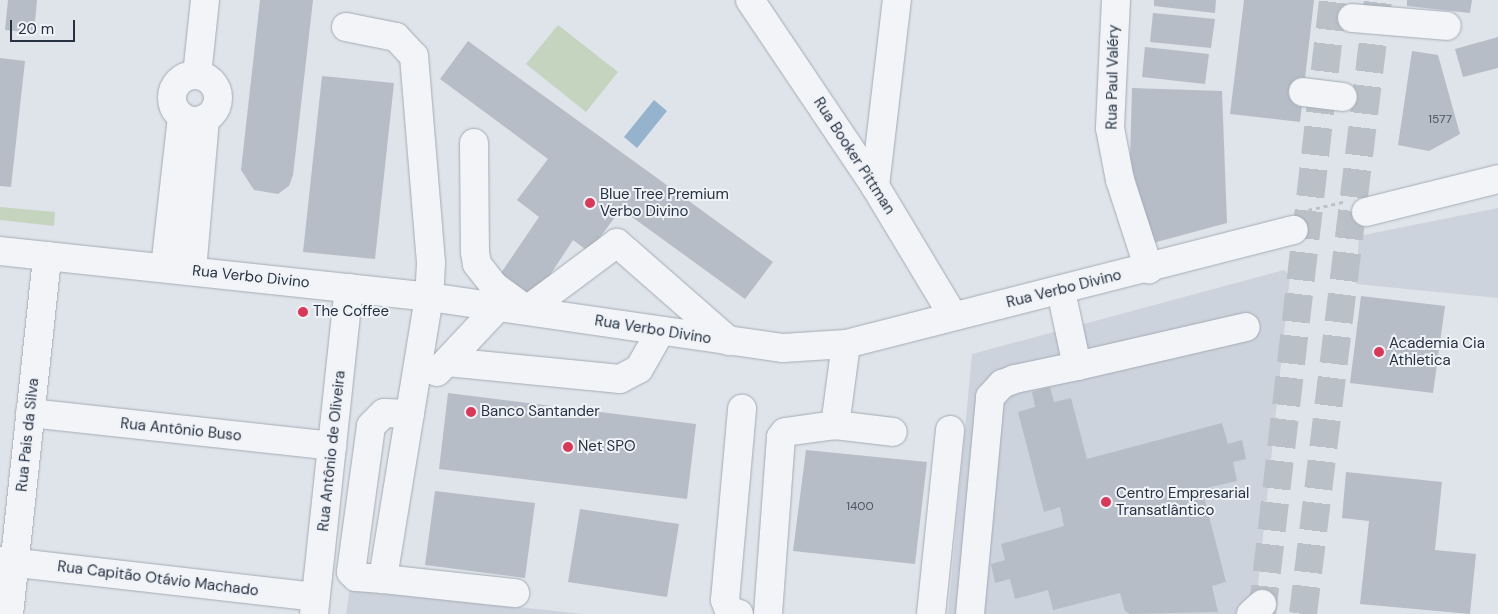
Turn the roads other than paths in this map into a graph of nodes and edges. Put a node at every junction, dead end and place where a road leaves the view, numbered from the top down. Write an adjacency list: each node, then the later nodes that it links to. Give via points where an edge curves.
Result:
1 (204, 0): 8 (street)
2 (750, 0): 14 (street, Rua Booker Pittman)
3 (897, 0): 14 (street)
4 (1116, 0): 20 (street, Rua Paul Valéry, via 1110,128 1120,180)
5 (1352, 18): 6 (street)
6 (1447, 26)
7 (346, 27): 24 (street, via 402,40 417,64 431,263)
8 (197, 75): 11 (street, via 180,80 173,90 172,102); 11 (street, via 213,83 218,94 215,111)
9 (1303, 92): 10 (street)
10 (1343, 96)
11 (194, 118): 19 (street); 21 (street)
12 (474, 143): 23 (street, via 475,252 477,264)
13 (1497, 179): 15 (street)
14 (875, 186): 27 (street, Rua Booker Pittman)
15 (1358, 206)
16 (1290, 231): 20 (street, Rua Verbo Divino)
17 (0, 251): 18 (street, Rua Verbo Divino)
18 (47, 256): 19 (street, Rua Verbo Divino); 36 (street, Rua Pais da Silva)
19 (165, 268): 21 (street, Rua Verbo Divino)
20 (1150, 269): 25 (street, via 1111,293); 27 (street, Rua Verbo Divino)
21 (192, 271): 22 (street, Rua Verbo Divino)
22 (349, 288): 24 (street, Rua Verbo Divino); 40 (street, Rua Antônio de Oliveira)
23 (493, 293): 24 (street, Rua Verbo Divino); 26 (street, Rua Verbo Divino); 32 (street)
24 (429, 297): 34 (street)
25 (1064, 305): 27 (street, via 1021,316); 33 (street)
26 (527, 310): 29 (street, Rua Verbo Divino); 30 (street, via 617,243)
27 (963, 313): 31 (street, Rua Verbo Divino)
28 (1246, 327): 33 (street)
29 (660, 332): 30 (street, Rua Verbo Divino); 32 (street, via 639,369 620,379)
30 (729, 341): 31 (street, Rua Verbo Divino, via 783,348)
31 (846, 344): 37 (street)
32 (447, 362): 34 (street)
33 (1077, 366): 51 (street, via 1015,379 1002,384 990,397)
34 (412, 405): 44 (street); 44 (street, via 384,413 371,426 351,572 356,577)
35 (742, 409): 41 (street)
36 (30, 413): 40 (street, Rua Antônio Buso); 43 (street, Rua Pais da Silva)
37 (835, 425): 39 (street); 42 (street, via 785,432)
38 (950, 430): 50 (street)
39 (893, 432)
40 (332, 446): 46 (street, Rua Antônio de Oliveira)
41 (738, 450): 42 (street); 48 (street, via 725,600 728,611)
42 (778, 456): 49 (street)
43 (8, 562): 46 (street, Rua Capitão Otávio Machado); 47 (street, Rua Pais da Silva)
44 (383, 579): 45 (street)
45 (515, 593)
46 (314, 606)
47 (9, 614)
48 (739, 614)
49 (768, 614)
50 (931, 614)
51 (970, 614)

